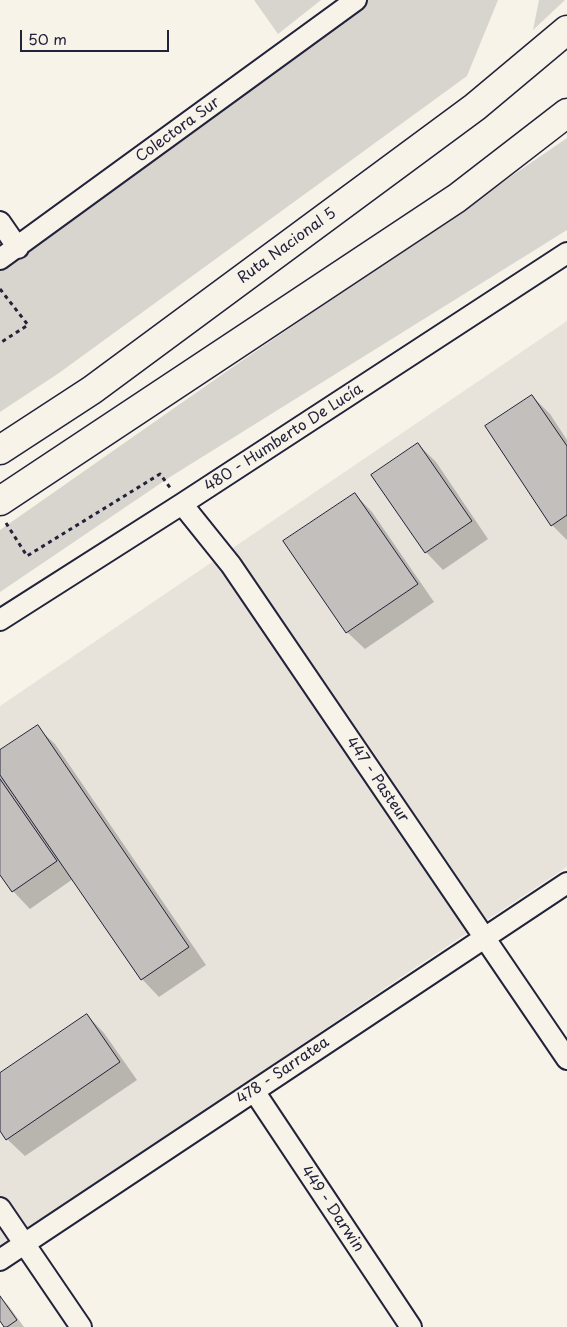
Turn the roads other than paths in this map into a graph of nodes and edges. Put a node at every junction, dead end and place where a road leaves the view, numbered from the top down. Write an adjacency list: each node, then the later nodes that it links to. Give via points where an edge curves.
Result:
1 (356, 0): 7 (street, Colectora Sur)
2 (567, 30): 10 (highway, Ruta Nacional 5, via 467,113 92,390)
3 (567, 113): 5 (highway)
4 (567, 126): 5 (highway)
5 (457, 198): 12 (highway)
6 (0, 222): 7 (street)
7 (18, 248): 9 (street, Colectora Sur)
8 (567, 253): 11 (street, 480 - Humberto De Lucía)
9 (0, 260)
10 (0, 450)
11 (182, 504): 13 (street, 480 - Humberto De Lucía); 15 (street, 447 - Pasteur, via 231,565)
12 (2, 511)
13 (0, 620)
14 (567, 882): 15 (street, 478 - Sarratea)
15 (484, 937): 16 (street, 447 - Pasteur); 17 (street, 478 - Sarratea)
16 (567, 1059)
17 (254, 1091): 19 (street, 478 - Sarratea); 22 (street, 449 - Darwin)
18 (0, 1208): 19 (street)
19 (24, 1243): 20 (street, 478 - Sarratea); 21 (street)
20 (0, 1260)
21 (81, 1327)
22 (411, 1327)

